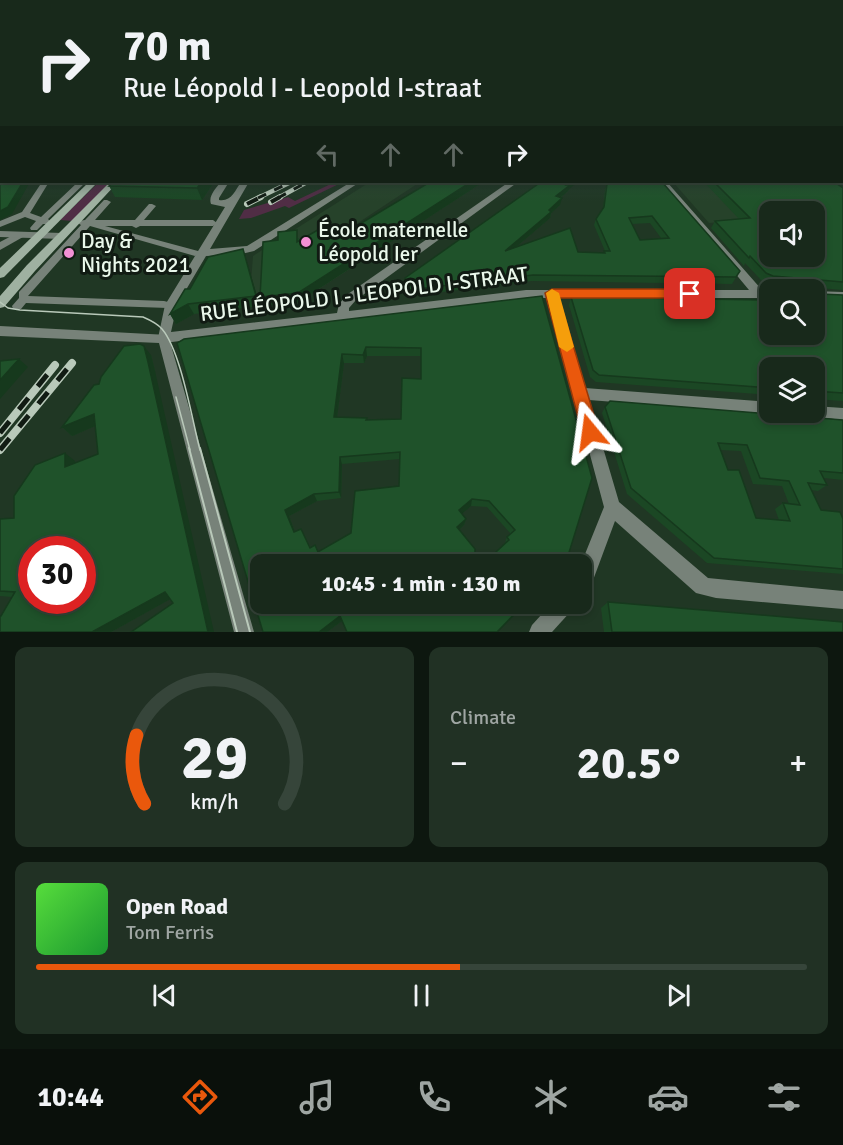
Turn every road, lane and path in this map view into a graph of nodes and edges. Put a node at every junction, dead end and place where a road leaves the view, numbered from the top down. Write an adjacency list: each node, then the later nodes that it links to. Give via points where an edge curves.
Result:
1 (44, 183): 13 (street)
2 (81, 183): 18 (street)
3 (93, 183): 18 (main road)
4 (113, 183): 22 (main road)
5 (224, 183): 10 (street, via 214,202 225,204)
6 (244, 183): 10 (street)
7 (354, 183): 24 (street, via 250,249)
8 (513, 183): 35 (street, via 352,297 343,307)
9 (664, 183): 26 (street)
10 (235, 199): 24 (street)
11 (107, 202): 15 (street)
12 (152, 206): 14 (street)
13 (25, 214): 17 (street); 18 (street)
14 (139, 221): 15 (street); 16 (street); 21 (street)
15 (85, 223): 21 (street); 34 (street, via 23,294 23,304)
16 (213, 223)
17 (0, 224)
18 (40, 227): 20 (street); 22 (street); 25 (main road)
19 (0, 234): 20 (street)
20 (20, 235): 23 (street)
21 (129, 235): 24 (street)
22 (62, 236): 31 (main road)
23 (0, 247)
24 (198, 253): 37 (street, via 169,309)
25 (0, 274)
26 (759, 288)
27 (552, 293): 28 (street, RUE LÉOPOLD I - LEOPOLD I-STRAAT); 35 (street, RUE LÉOPOLD I - LEOPOLD I-STRAAT); 38 (street)
28 (759, 294)
29 (825, 295): 30 (street)
30 (843, 296)
31 (0, 304)
32 (164, 305): 34 (street)
33 (123, 309): 34 (street)
34 (142, 309)
35 (343, 315): 37 (street, RUE LÉOPOLD I - LEOPOLD I-STRAAT)
36 (0, 332): 37 (street, RUE LÉOPOLD I - LEOPOLD I-STRAAT)
37 (168, 335): 46 (street)
38 (579, 393): 39 (street); 42 (street)
39 (759, 407)
40 (825, 412): 41 (street)
41 (843, 414)
42 (612, 507): 43 (street); 44 (street, via 703,586)
43 (592, 558)
44 (843, 600)
45 (555, 614): 47 (street)
46 (244, 632)
47 (539, 632)

